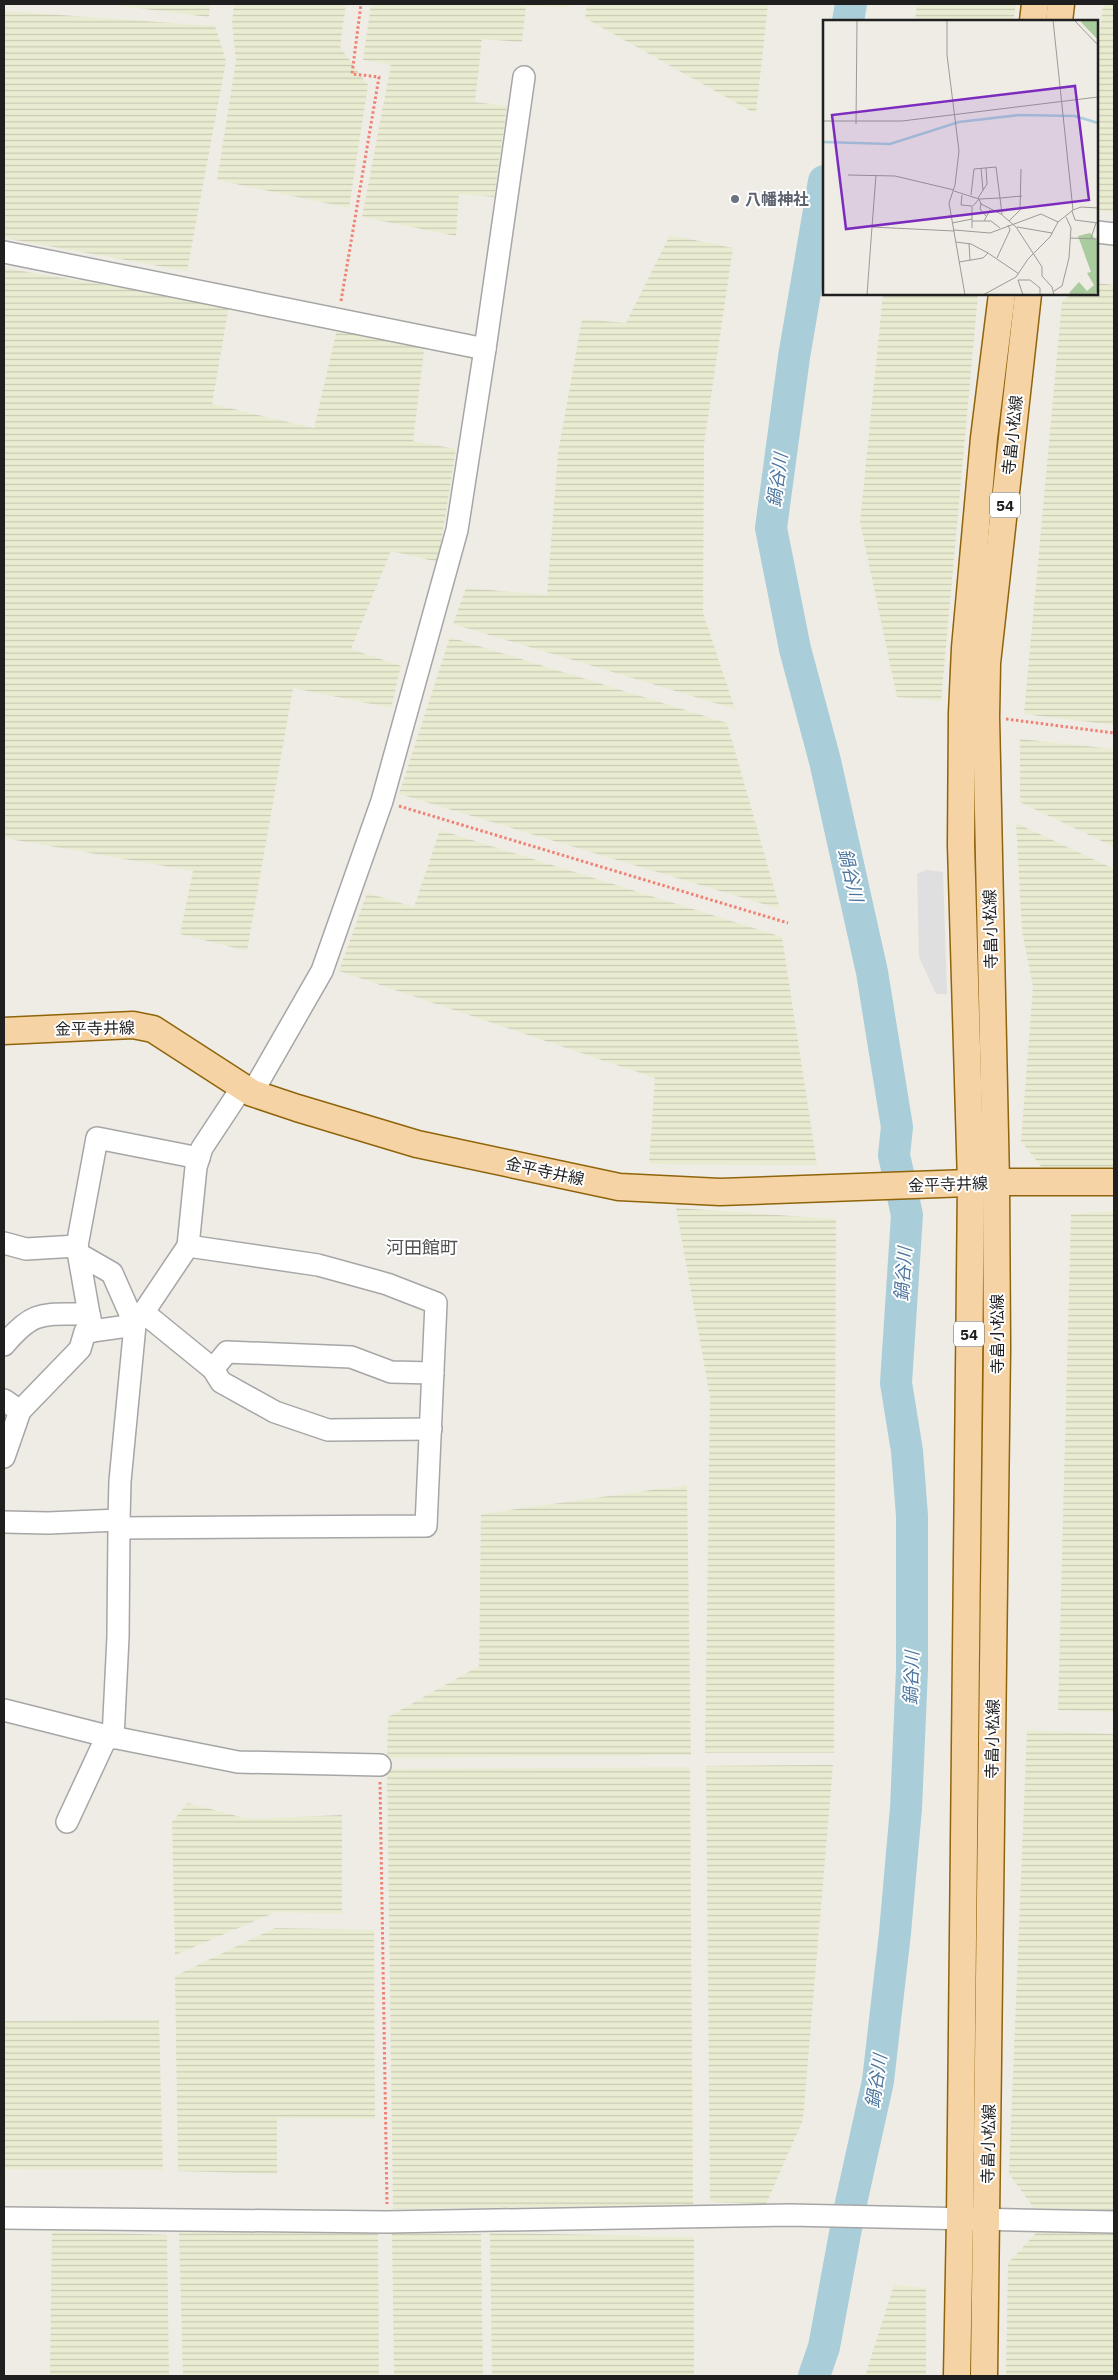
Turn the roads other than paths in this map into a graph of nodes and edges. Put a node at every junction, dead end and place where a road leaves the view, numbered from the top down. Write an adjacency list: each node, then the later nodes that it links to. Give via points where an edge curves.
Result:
1 (1035, 4): 3 (main road)
2 (1061, 4): 4 (main road)
3 (1033, 20)
4 (1059, 20)
5 (524, 77): 11 (street)
6 (1098, 232): 7 (street)
7 (1114, 234)
8 (4, 252): 11 (street)
9 (1002, 295): 16 (main road, 寺畠小松線 / 54, via 984,438 962,714 961,845)
10 (1028, 295): 16 (main road, 寺畠小松線 / 54, via 987,664)
11 (485, 349): 13 (street, via 457,530 382,800 322,971)
12 (4, 1031): 13 (main road, 金平寺井線, via 133,1026 153,1029)
13 (248, 1089): 14 (street, via 202,1148); 16 (main road, 金平寺井線, via 417,1144 618,1187 720,1192)
14 (199, 1158): 18 (street); 19 (street, via 97,1138)
15 (1114, 1182): 16 (main road, 金平寺井線)
16 (983, 1183): 35 (main road, 寺畠小松線 / 54); 36 (main road, 寺畠小松線 / 54, via 997,1378)
17 (4, 1243): 19 (street, via 26,1249)
18 (188, 1246): 20 (street); 24 (street, via 318,1266 386,1284 436,1303)
19 (78, 1250): 20 (street, via 112,1273); 21 (street)
20 (139, 1318): 21 (street); 23 (street); 29 (street, via 120,1481)
21 (91, 1322): 22 (street, via 37,1316 20,1326); 25 (street, via 80,1349)
22 (4, 1345)
23 (213, 1369): 24 (street, via 227,1352 352,1357 391,1372); 26 (street, via 221,1382 275,1412 328,1430)
24 (433, 1373): 26 (street)
25 (12, 1405): 27 (street)
26 (430, 1429): 29 (street, via 426,1526)
27 (4, 1457)
28 (4, 1522): 29 (street)
29 (119, 1524): 31 (street, via 118,1637)
30 (4, 1710): 31 (street)
31 (110, 1737): 32 (street, via 238,1762); 33 (street)
32 (380, 1765)
33 (67, 1822)
34 (4, 2218): 35 (street, via 388,2222 789,2215)
35 (960, 2219): 36 (street); 38 (main road, 寺畠小松線 / 54)
36 (987, 2220): 37 (street); 39 (main road, 寺畠小松線 / 54)
37 (1114, 2222)
38 (956, 2376)
39 (984, 2376)

